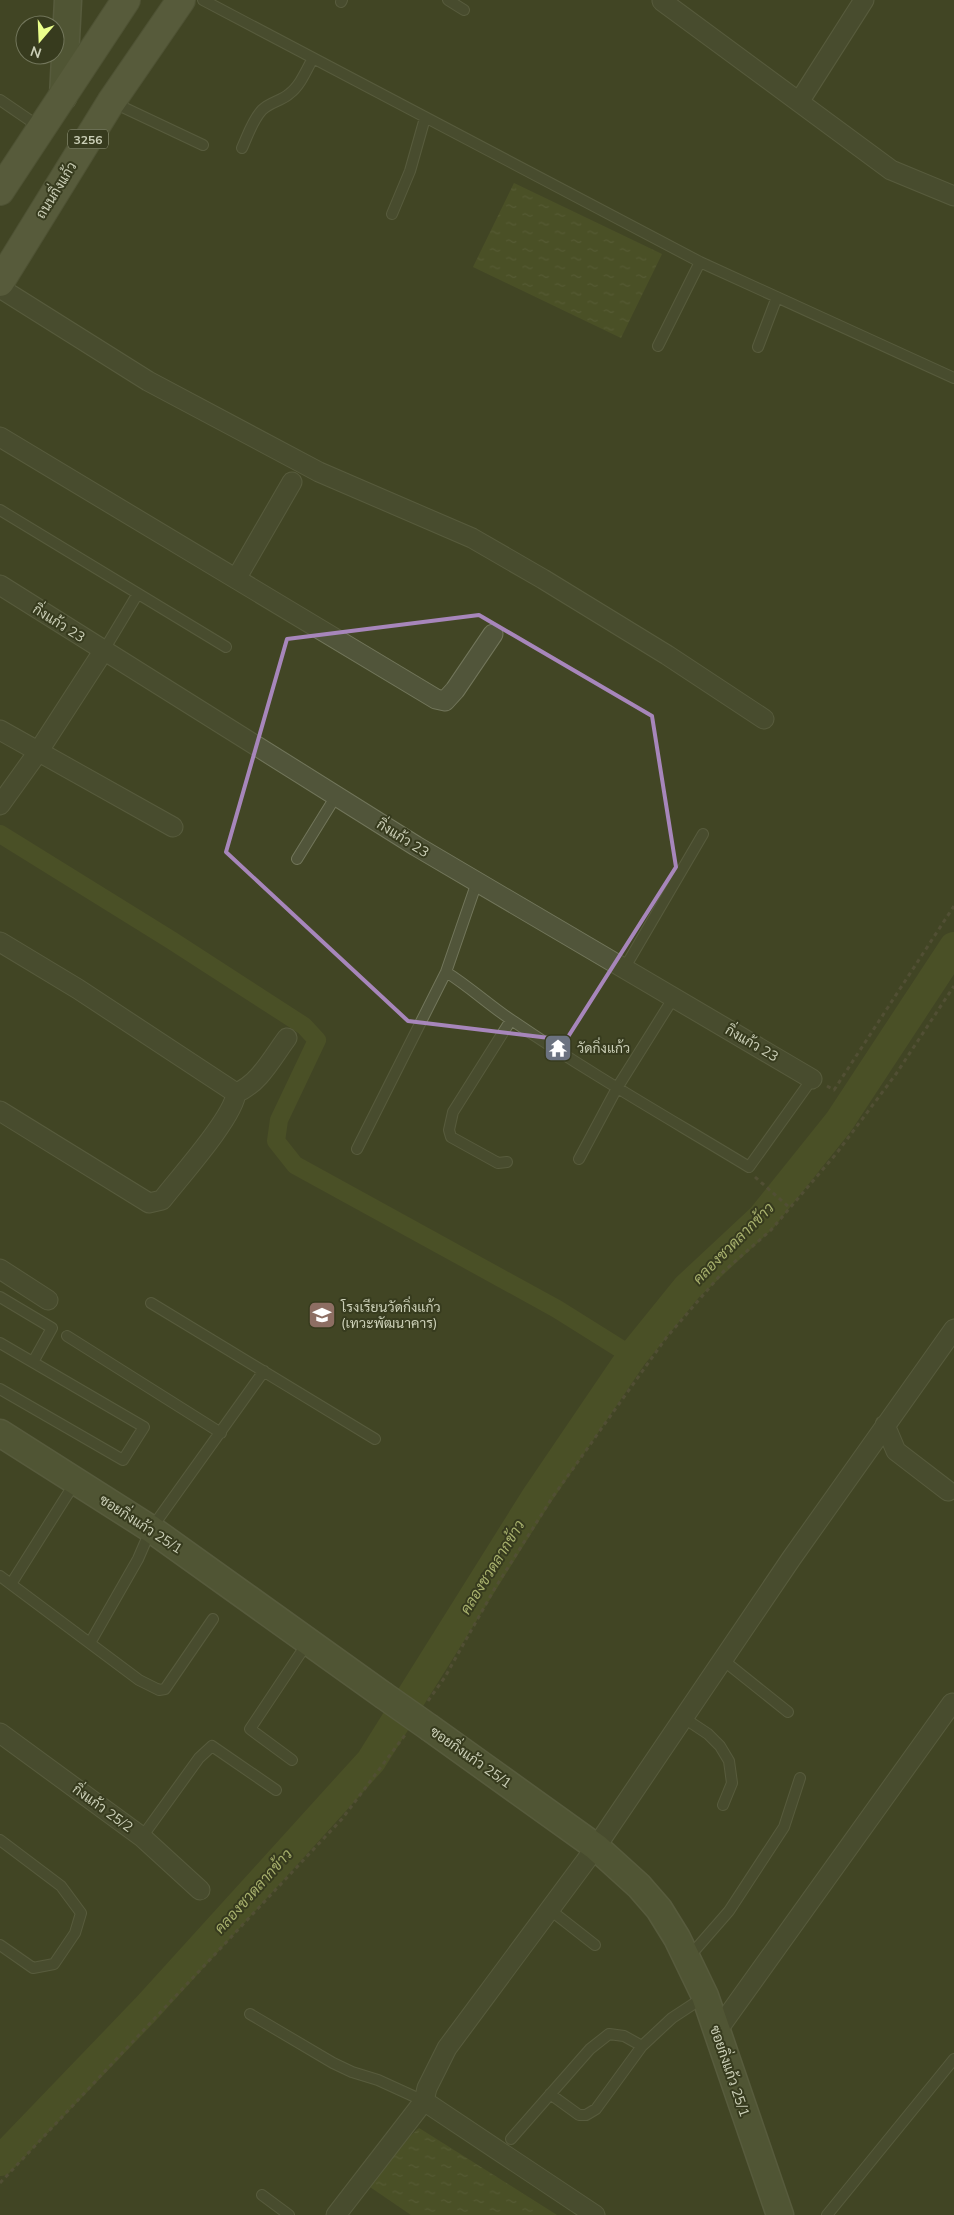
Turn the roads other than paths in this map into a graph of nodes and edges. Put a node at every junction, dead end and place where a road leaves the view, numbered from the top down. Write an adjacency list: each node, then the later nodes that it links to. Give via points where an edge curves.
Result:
1 (68, 0): 10 (street)
2 (126, 0): 10 (main road)
3 (181, 0): 12 (main road, ถนนกิ่งแก้ว / 3256)
4 (203, 0): 9 (lane)
5 (448, 0): 8 (lane)
6 (864, 0): 13 (street)
7 (661, 1): 13 (street)
8 (464, 10)
9 (312, 58): 14 (lane); 17 (lane, via 293,91 272,102 254,121)
10 (63, 97): 15 (main road)
11 (0, 100): 15 (lane)
12 (111, 102): 16 (lane); 22 (main road, ถนนกิ่งแก้ว / 3256)
13 (799, 102): 19 (street, via 891,170)
14 (425, 118): 20 (lane, via 410,171); 21 (lane)
15 (42, 128): 18 (main road)
16 (203, 145)
17 (242, 148)
18 (0, 191)
19 (954, 196)
20 (392, 214)
21 (700, 262): 24 (lane); 25 (lane)
22 (0, 282)
23 (0, 288): 37 (street, via 108,358 319,472 472,538 667,655)
24 (777, 297): 26 (lane); 27 (lane)
25 (658, 346)
26 (758, 347)
27 (954, 378)
28 (0, 437): 31 (street)
29 (292, 482): 31 (street)
30 (0, 510): 33 (lane)
31 (236, 579): 34 (street, via 441,701 455,690)
32 (0, 586): 36 (street, กิ่งแก้ว 23)
33 (137, 595): 35 (lane); 36 (lane)
34 (494, 634)
35 (226, 647)
36 (104, 650): 39 (street); 40 (street, กิ่งแก้ว 23)
37 (764, 719)
38 (0, 730): 39 (street)
39 (38, 752): 41 (street); 42 (street)
40 (336, 796): 44 (lane); 45 (street, กิ่งแก้ว 23)
41 (0, 805)
42 (173, 827)
43 (703, 834): 47 (lane)
44 (297, 859)
45 (477, 882): 47 (street, กิ่งแก้ว 23); 48 (lane)
46 (0, 942): 54 (street)
47 (624, 968): 49 (street, กิ่งแก้ว 23)
48 (446, 972): 50 (lane); 56 (lane)
49 (674, 997): 52 (street, กิ่งแก้ว 23); 53 (lane)
50 (512, 1020): 53 (lane); 58 (lane, via 453,1112 449,1130 451,1137 490,1159 498,1163)
51 (287, 1038): 54 (street, via 255,1082)
52 (812, 1079): 53 (lane, via 750,1167)
53 (617, 1088): 57 (lane)
54 (236, 1093): 55 (street, via 224,1120 162,1200 156,1203 149,1203)
55 (0, 1112)
56 (357, 1148)
57 (579, 1159)
58 (507, 1162)
59 (0, 1270): 61 (street)
60 (0, 1297): 66 (lane, via 52,1328)
61 (48, 1300)
62 (150, 1303): 67 (lane)
63 (954, 1329): 69 (street)
64 (67, 1336): 71 (lane)
65 (0, 1343): 66 (lane)
66 (33, 1362): 68 (lane, via 144,1427 123,1460)
67 (264, 1371): 71 (lane); 72 (lane)
68 (0, 1388)
69 (885, 1425): 74 (street, via 896,1451); 81 (street)
70 (0, 1433): 73 (street, ซอยกิ่งแก้ว 25/1)
71 (221, 1434): 75 (lane)
72 (375, 1439)
73 (76, 1481): 75 (street, ซอยกิ่งแก้ว 25/1); 77 (lane)
74 (948, 1491)
75 (151, 1529): 79 (street, ซอยกิ่งแก้ว 25/1); 80 (lane, via 138,1559)
76 (0, 1576): 77 (lane)
77 (11, 1584): 80 (lane)
78 (213, 1619): 80 (lane, via 165,1688 159,1690)
79 (308, 1641): 86 (lane, via 250,1729); 92 (street, ซอยกิ่งแก้ว 25/1, bridge)
80 (90, 1643)
81 (723, 1660): 83 (lane); 84 (street)
82 (954, 1705): 100 (street, via 952,1703)
83 (788, 1712)
84 (684, 1718): 89 (lane, via 708,1734 729,1761 732,1783); 92 (street)
85 (0, 1733): 90 (street, กิ่งแก้ว 25/2)
86 (292, 1760)
87 (800, 1778): 97 (lane, via 784,1827 729,1911)
88 (276, 1790): 90 (lane, via 212,1746 199,1758)
89 (723, 1805)
90 (142, 1837): 93 (street, กิ่งแก้ว 25/2)
91 (0, 1840): 95 (lane, via 61,1886 81,1913 74,1933 54,1964 33,1968)
92 (596, 1847): 94 (street); 97 (street, ซอยกิ่งแก้ว 25/1, via 639,1886 659,1910 678,1938)
93 (200, 1890)
94 (549, 1910): 96 (lane); 104 (street, via 447,2048)
95 (0, 1945)
96 (595, 1946)
97 (687, 1959): 98 (street, ซอยกิ่งแก้ว 25/1)
98 (705, 1996): 100 (street, ซอยกิ่งแก้ว 25/1); 101 (lane, via 672,2018)
99 (250, 2014): 104 (lane, via 333,2063)
100 (716, 2031): 110 (street, ซอยกิ่งแก้ว 25/1)
101 (642, 2046): 103 (lane, via 624,2036 609,2034 590,2049); 103 (lane, via 596,2108 586,2115 579,2115)
102 (954, 2059): 111 (lane)
103 (550, 2094): 105 (lane)
104 (424, 2101): 108 (street); 109 (street)
105 (511, 2139)
106 (262, 2195): 107 (lane)
107 (289, 2215)
108 (336, 2215)
109 (595, 2215)
110 (780, 2215)
111 (827, 2215)

